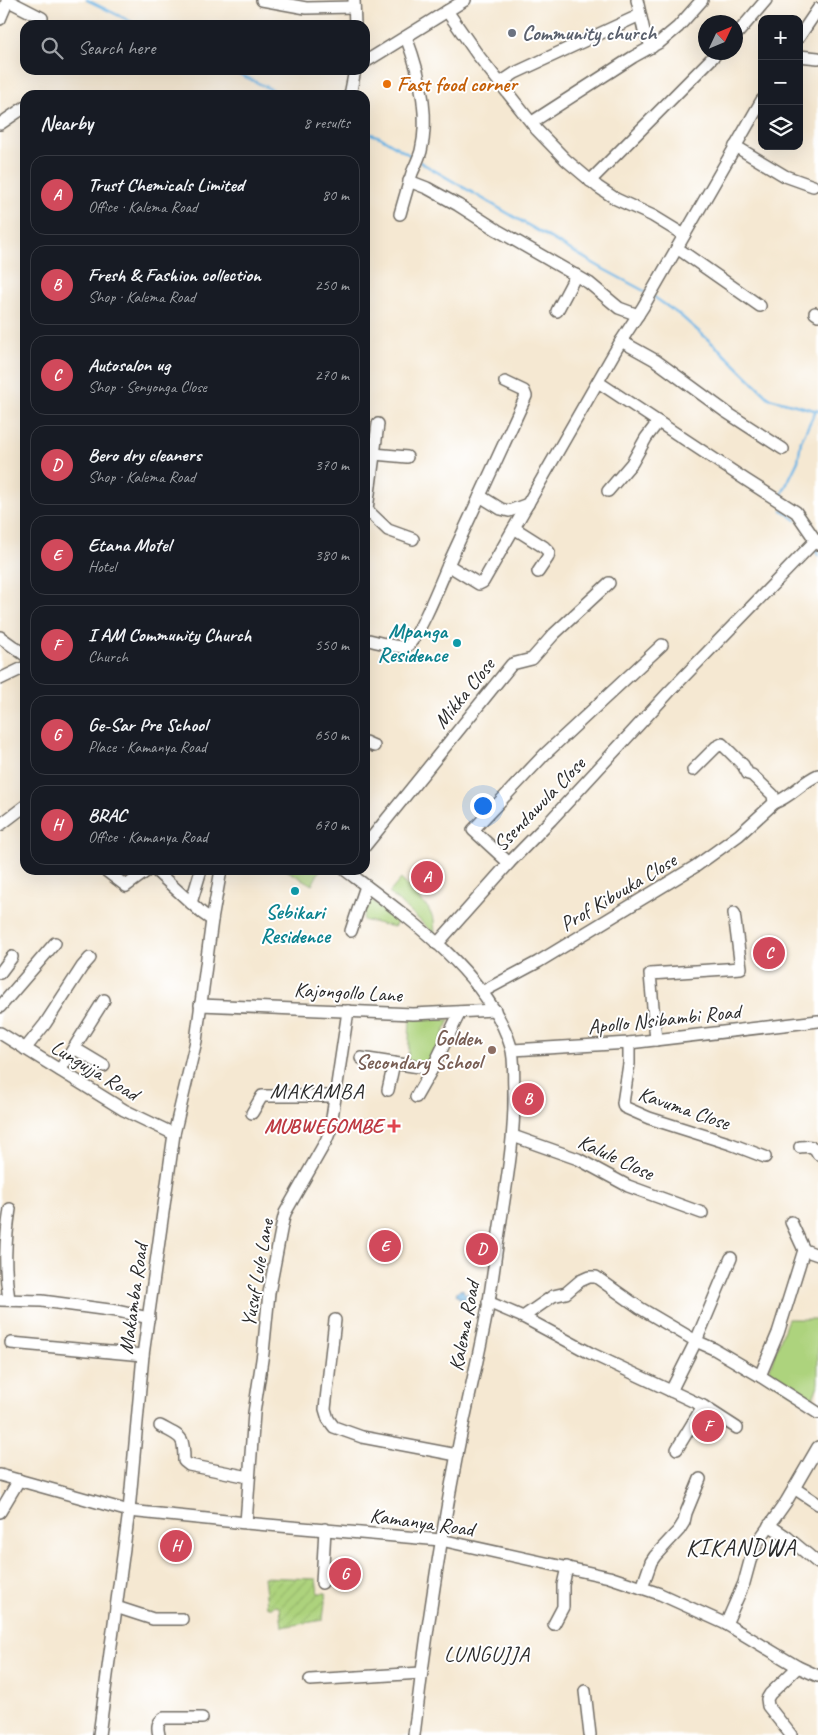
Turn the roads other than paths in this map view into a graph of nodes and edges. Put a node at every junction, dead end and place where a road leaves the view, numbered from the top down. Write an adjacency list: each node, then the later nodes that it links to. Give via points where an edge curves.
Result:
1 (8, 0): 11 (street); 12 (street)
2 (262, 0): 7 (street, via 306,8)
3 (465, 0): 9 (street)
4 (637, 0): 10 (street)
5 (702, 0): 17 (street, via 671,34)
6 (766, 0): 14 (street)
7 (354, 3): 13 (street)
8 (818, 9): 15 (street)
9 (447, 11): 16 (street); 23 (street)
10 (640, 14): 17 (street); 23 (street, via 514,73)
11 (42, 18)
12 (0, 19)
13 (354, 20)
14 (743, 27)
15 (803, 31)
16 (406, 37): 20 (street); 30 (street, via 419,74 423,110 420,151)
17 (652, 47): 27 (street)
18 (803, 56): 19 (street)
19 (818, 58)
20 (370, 59)
21 (710, 60): 31 (street)
22 (354, 75): 24 (street)
23 (500, 83): 27 (street)
24 (351, 90)
25 (759, 105): 29 (street)
26 (20, 110): 28 (street)
27 (532, 122): 31 (street)
28 (0, 124)
29 (735, 146): 32 (street, via 785,176); 34 (street)
30 (409, 181): 33 (street); 36 (street, via 458,205)
31 (590, 181): 34 (street, via 616,199)
32 (813, 186)
33 (400, 214)
34 (684, 235): 35 (street)
35 (677, 248): 37 (street); 39 (street)
36 (576, 275): 38 (street); 39 (street, via 619,308)
37 (760, 306)
38 (556, 311)
39 (638, 315): 40 (street)
40 (621, 341): 42 (street); 45 (street, via 656,360)
41 (505, 382): 50 (street, via 526,393)
42 (598, 382): 43 (street); 51 (street)
43 (658, 422): 49 (street, via 632,463); 55 (street, via 796,512)
44 (378, 424): 46 (street)
45 (782, 449)
46 (374, 454): 47 (street); 48 (street)
47 (407, 457)
48 (370, 481)
49 (608, 491)
50 (480, 496): 51 (street, via 509,511); 56 (street)
51 (528, 504): 53 (street)
52 (370, 512): 54 (street, via 388,530)
53 (514, 528): 56 (street, via 481,584); 57 (street, via 549,552)
54 (413, 539)
55 (814, 543): 71 (street, Ssendawula Close)
56 (448, 565): 60 (street, via 410,644 403,647)
57 (538, 572)
58 (609, 583): 70 (street, Mikka Close, via 532,659 512,664)
59 (0, 637): 62 (street)
60 (370, 640)
61 (662, 645): 71 (street, via 545,754 473,830)
62 (20, 651)
63 (20, 669): 64 (street)
64 (0, 679)
65 (693, 770): 67 (street, via 716,746 722,744 748,774 773,795)
66 (818, 775): 67 (street, Prof Kibuuka Close)
67 (774, 803): 88 (street, Prof Kibuuka Close, via 739,835 696,866 538,962)
68 (20, 810): 69 (street)
69 (0, 825)
70 (370, 840)
71 (509, 863): 84 (street, Ssendawula Close)
72 (111, 875): 73 (street, via 126,886)
73 (141, 875)
74 (160, 875): 79 (street)
75 (199, 875): 79 (street)
76 (220, 875): 81 (street, Makamba Road)
77 (352, 875): 78 (street, Kalema Road)
78 (366, 886): 82 (street); 84 (street, Kalema Road)
79 (191, 903): 81 (street)
80 (734, 913): 97 (street, via 741,968 650,974)
81 (212, 920): 90 (street, Makamba Road)
82 (351, 931)
83 (56, 943): 91 (street)
84 (437, 944): 88 (street, Kalema Road)
85 (12, 957): 87 (street)
86 (90, 958): 100 (street)
87 (0, 973)
88 (482, 992): 92 (street, Kalema Road)
89 (104, 1000): 99 (street)
90 (200, 1005): 93 (street, Kajongollo Lane); 111 (street, Makamba Road, via 196,1041)
91 (0, 1007)
92 (495, 1010): 94 (street, Kajongollo Lane); 101 (street, Kalema Road)
93 (348, 1011): 94 (street, Kajongollo Lane); 108 (street, Yusuf Lule Lane)
94 (460, 1012): 105 (street)
95 (818, 1021): 97 (street, Apollo Nsibambi Road)
96 (0, 1033): 100 (street, Lungujja Road)
97 (656, 1040): 98 (street, Apollo Nsibambi Road)
98 (629, 1042): 101 (street, Apollo Nsibambi Road); 115 (street, Kavuma Close, via 622,1103 626,1109)
99 (74, 1048): 104 (street); 106 (street)
100 (26, 1049): 106 (street, Lungujja Road)
101 (513, 1050): 112 (street, Kalema Road)
102 (361, 1058): 103 (street)
103 (394, 1063): 105 (street); 107 (street)
104 (104, 1066)
105 (432, 1069): 109 (street)
106 (60, 1070): 111 (street, Lungujja Road, via 124,1110)
107 (388, 1090)
108 (335, 1096): 110 (street, via 262,1096); 140 (street, Yusuf Lule Lane, via 326,1141 285,1213 282,1225 269,1293)
109 (416, 1097)
110 (252, 1113)
111 (174, 1134): 125 (street, Makamba Road)
112 (513, 1136): 117 (street, Kalule Close, via 578,1159 628,1186); 123 (street, Kalema Road)
113 (800, 1147): 114 (street, via 810,1146)
114 (818, 1154)
115 (765, 1157)
116 (10, 1209): 122 (street, via 4,1254)
117 (702, 1213)
118 (791, 1222): 119 (street)
119 (804, 1250): 120 (street); 130 (street, via 778,1333)
120 (818, 1256)
121 (731, 1258): 127 (street)
122 (4, 1300): 125 (street, via 42,1301)
123 (488, 1302): 124 (street); 138 (street, Kalema Road)
124 (523, 1316): 127 (street, via 553,1296 566,1293 580,1281 596,1277); 131 (street, via 590,1353)
125 (149, 1318): 129 (street, Makamba Road)
126 (335, 1320): 138 (street, via 325,1409 329,1422 362,1438)
127 (696, 1341): 130 (street); 131 (street)
128 (17, 1343): 129 (street)
129 (143, 1355): 145 (street, Makamba Road)
130 (760, 1376): 133 (street)
131 (671, 1391): 132 (street)
132 (703, 1406): 135 (street); 137 (street)
133 (818, 1413)
134 (160, 1426): 140 (street, via 182,1439 184,1461 189,1465)
135 (737, 1428)
136 (818, 1447): 143 (street)
137 (677, 1449)
138 (457, 1455): 150 (street, Kalema Road)
139 (0, 1475): 142 (street, Kamanya Road)
140 (249, 1477): 147 (street, Yusuf Lule Lane)
141 (700, 1479): 154 (street, via 684,1522 651,1562)
142 (19, 1480): 145 (street, Kamanya Road); 146 (street)
143 (794, 1488): 144 (street); 148 (street)
144 (818, 1504)
145 (129, 1511): 147 (street, Kamanya Road); 155 (street, Makamba Road)
146 (0, 1512)
147 (246, 1524): 149 (street, Kamanya Road)
148 (769, 1525): 151 (street); 158 (street, via 753,1552)
149 (325, 1529): 150 (street, Kamanya Road); 153 (street)
150 (441, 1540): 152 (street, Kamanya Road); 160 (street, Kalema Road)
151 (818, 1563)
152 (567, 1567): 154 (street, Kamanya Road); 157 (street, via 563,1607)
153 (322, 1583)
154 (642, 1588): 158 (street, Kamanya Road)
155 (116, 1607): 156 (street, via 153,1618); 165 (street, Makamba Road)
156 (182, 1619)
157 (554, 1624)
158 (726, 1624): 159 (street, Kamanya Road)
159 (798, 1667): 161 (street, Kamanya Road); 169 (street, via 767,1699 768,1706)
160 (421, 1673): 162 (street); 167 (street, Kalema Road)
161 (818, 1676)
162 (310, 1680)
163 (585, 1691): 168 (street)
164 (202, 1718): 166 (street, via 164,1718 158,1727)
165 (99, 1735)
166 (159, 1735)
167 (414, 1735)
168 (590, 1735)
169 (791, 1735)

